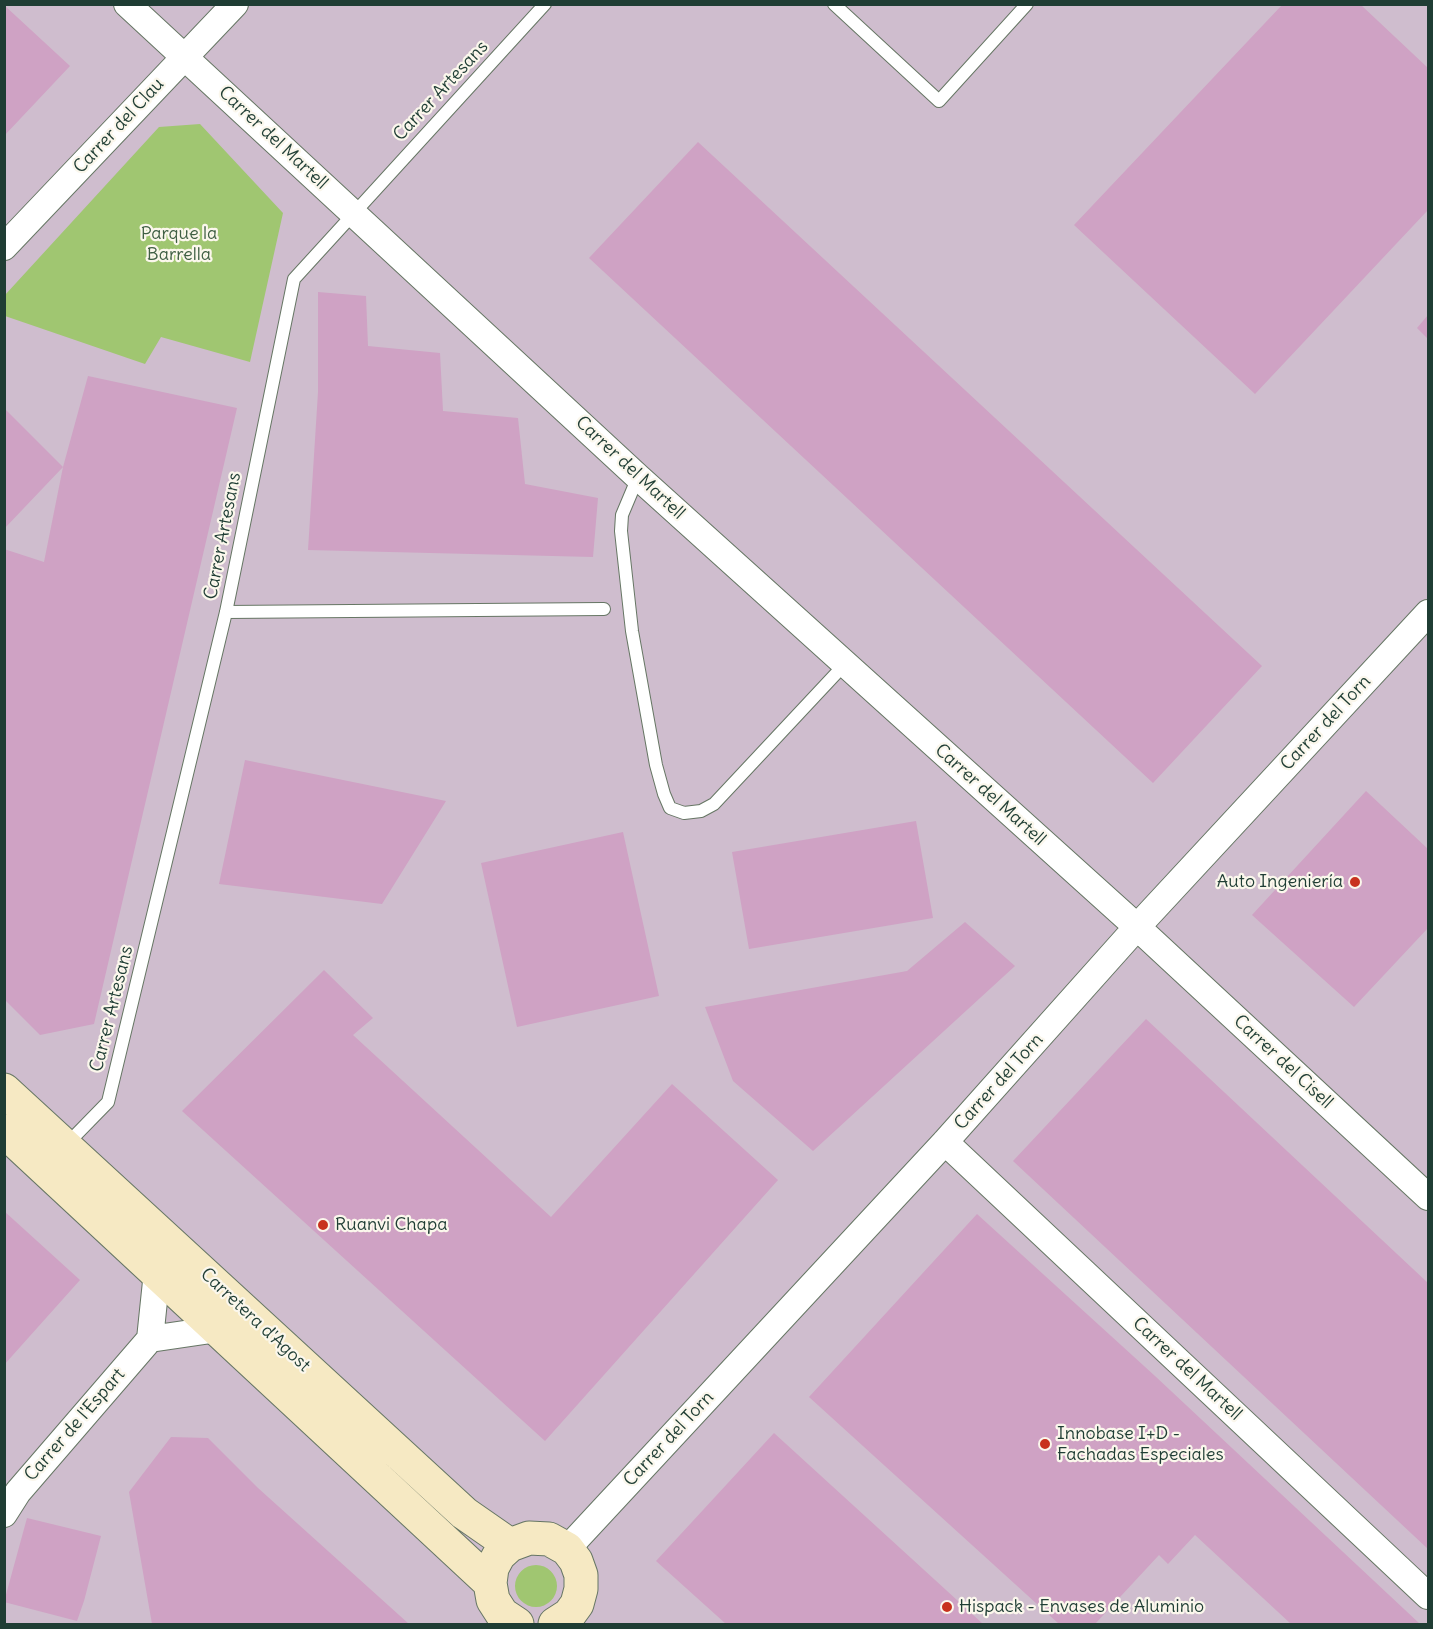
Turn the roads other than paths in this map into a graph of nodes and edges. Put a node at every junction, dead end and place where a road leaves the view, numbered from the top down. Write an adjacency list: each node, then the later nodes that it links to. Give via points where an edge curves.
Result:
1 (127, 4): 6 (street, Carrer del Martell)
2 (235, 4): 6 (street, Carrer del Clau)
3 (545, 4): 7 (lane, Carrer Artesans)
4 (834, 4): 5 (lane, via 939,101)
5 (1027, 4)
6 (184, 57): 7 (street, Carrer del Martell); 8 (street, Carrer del Clau)
7 (354, 213): 9 (street, Carrer del Martell); 11 (lane, Carrer Artesans, via 294,279)
8 (4, 247)
9 (638, 477): 13 (street, Carrer del Martell); 13 (lane, via 622,515 621,531 632,631 654,754 670,808 684,813 714,804)
10 (604, 609): 11 (lane)
11 (226, 612): 18 (lane, Carrer Artesans, via 108,1102)
12 (1428, 613): 14 (street, Carrer del Torn)
13 (845, 664): 14 (street, Carrer del Martell)
14 (1137, 927): 17 (street, Carrer del Torn); 19 (street, Carrer del Cisell)
15 (4, 1090): 18 (main road, Carretera d'Agost)
16 (4, 1131): 20 (main road, Carretera d'Agost)
17 (945, 1142): 25 (street, Carrer del Torn); 27 (street, Carrer del Martell)
18 (66, 1145): 24 (main road, Carretera d'Agost, via 464,1513)
19 (1428, 1197)
20 (158, 1272): 21 (main road, Carretera d'Agost); 22 (street)
21 (218, 1329): 22 (street); 26 (main road, Carretera d'Agost)
22 (150, 1339): 23 (street, Carrer de l'Espart, via 18,1492)
23 (4, 1514)
24 (510, 1545): 25 (main road, via 529,1538 549,1539); 26 (main road, via 492,1568)
25 (567, 1549): 28 (main road, via 581,1575)
26 (490, 1583): 29 (main road, via 497,1607)
27 (1428, 1596)
28 (574, 1618)
29 (516, 1624)

